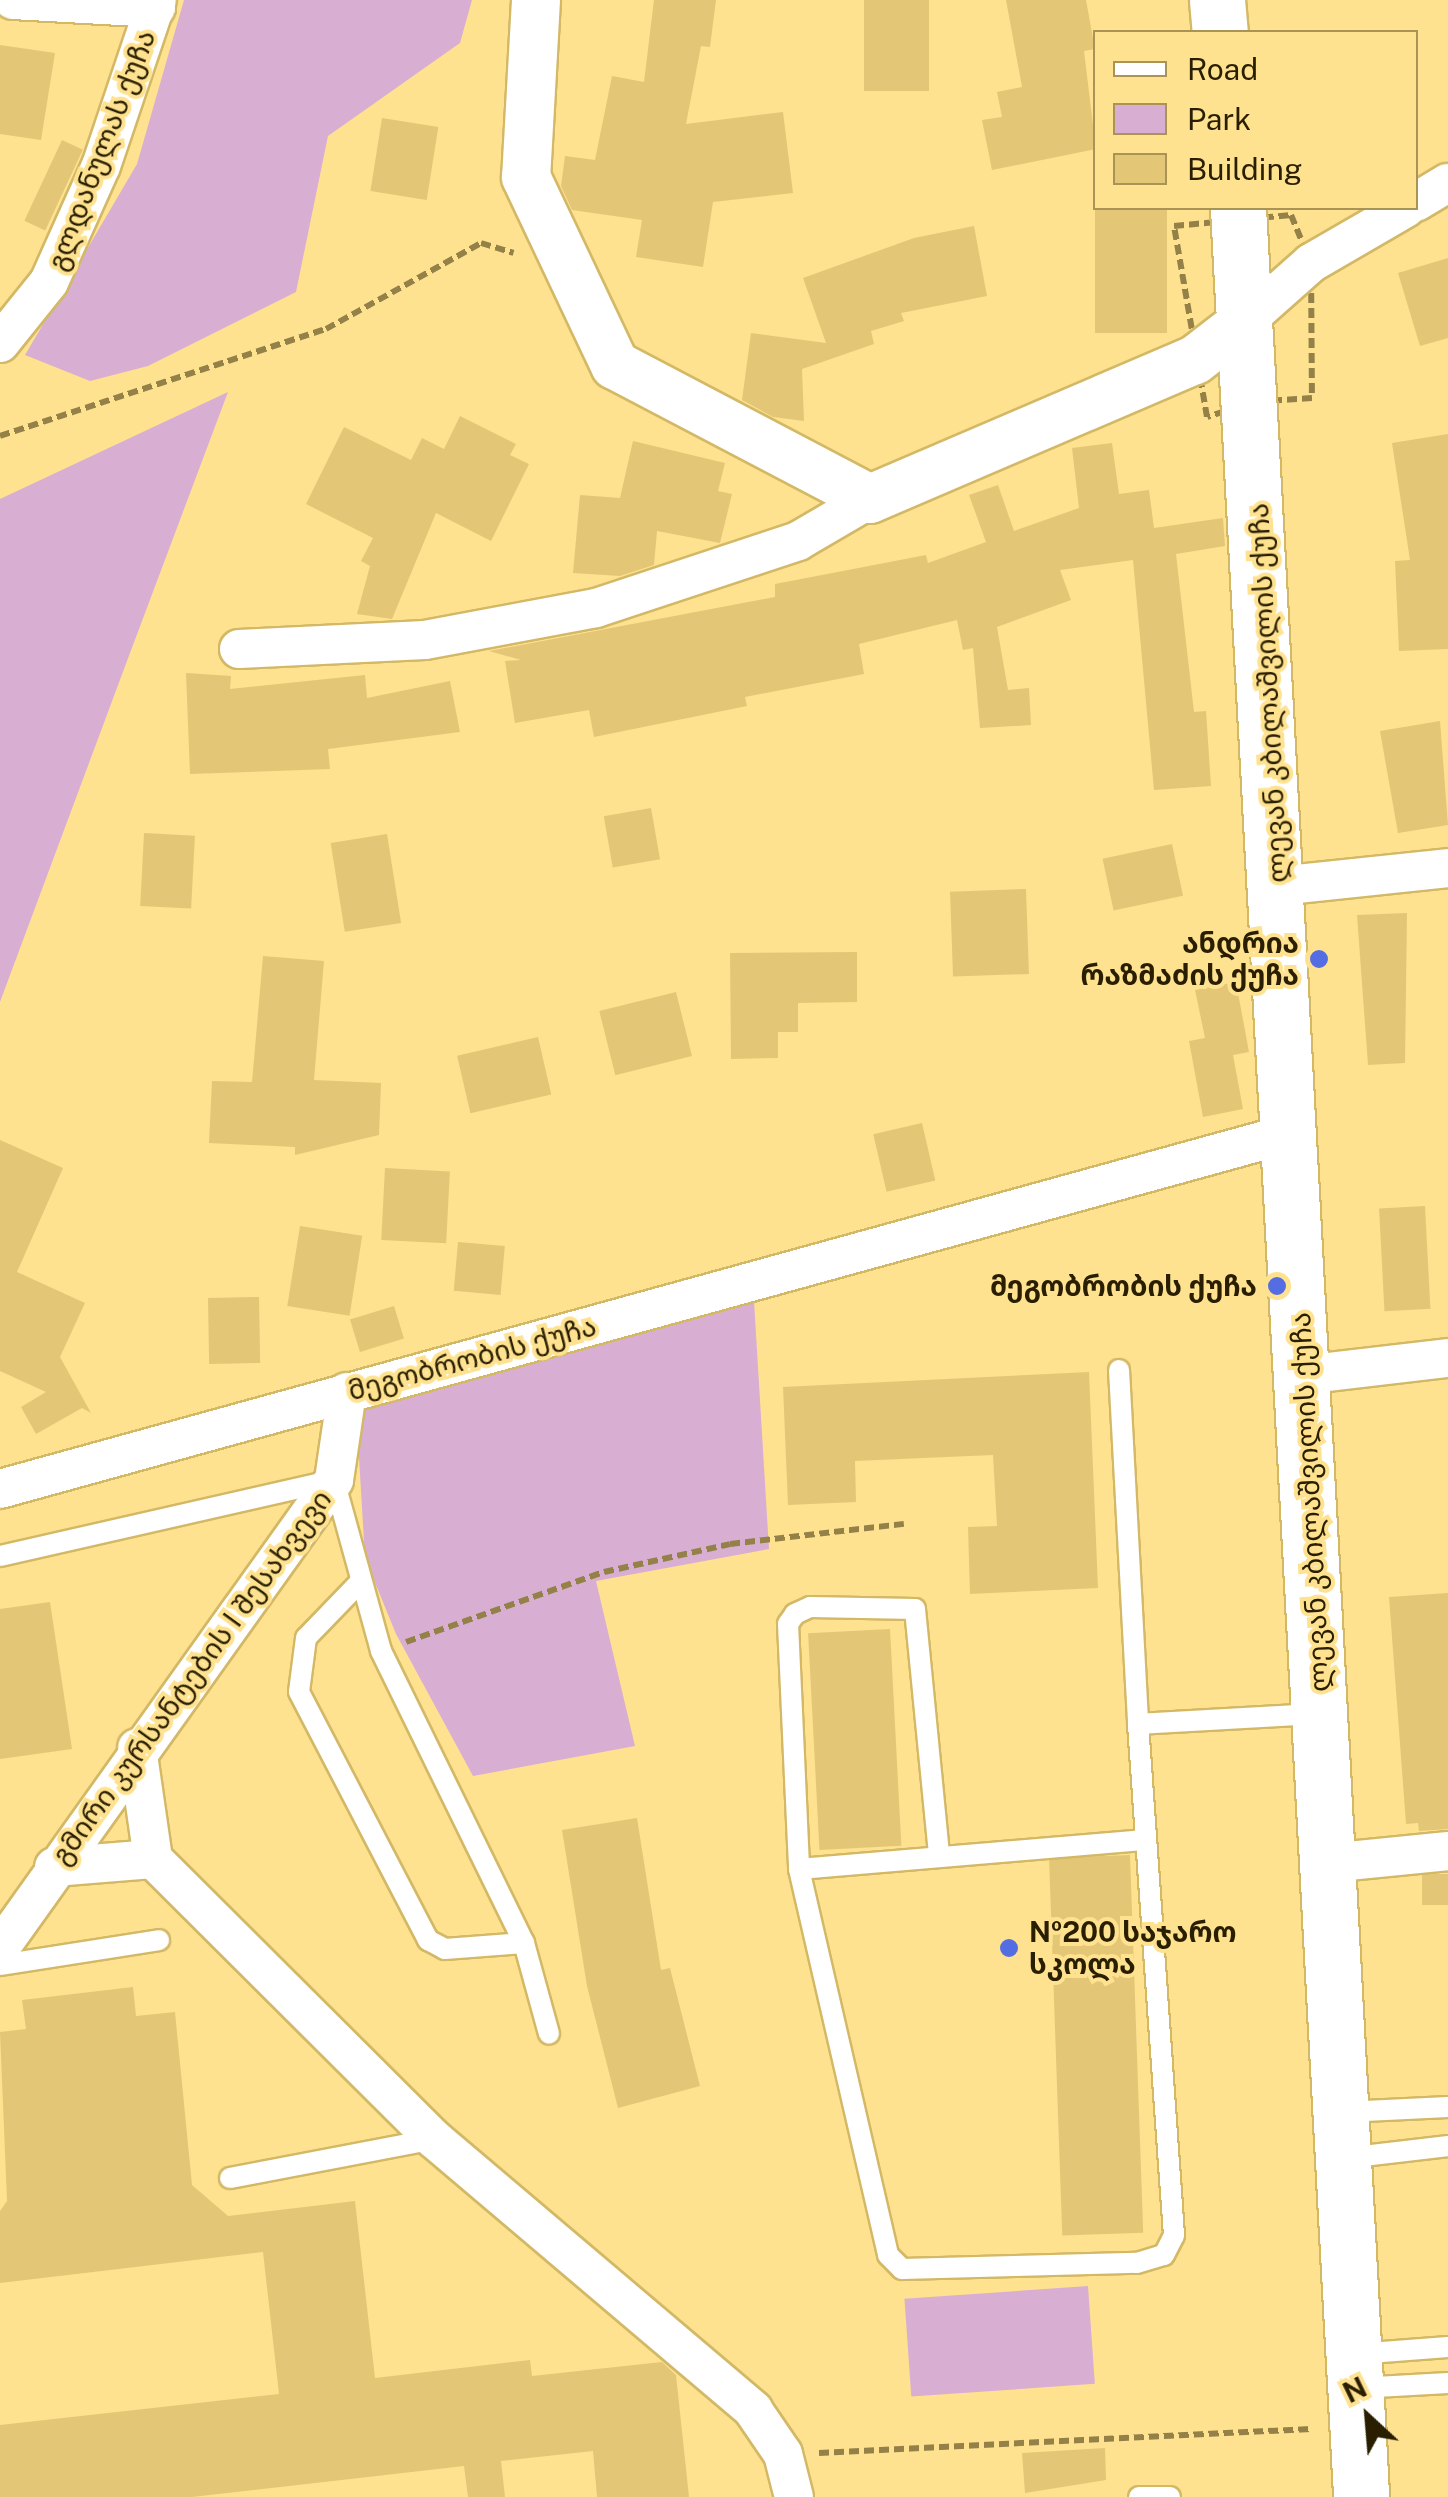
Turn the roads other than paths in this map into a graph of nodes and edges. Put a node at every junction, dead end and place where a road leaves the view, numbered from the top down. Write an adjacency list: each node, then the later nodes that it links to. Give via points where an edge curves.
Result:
1 (14, 0): 4 (street)
2 (536, 0): 12 (street, via 526,177 564,268 616,365)
3 (1217, 0): 5 (main road)
4 (156, 4): 11 (street, გლდანულას ქუჩა, via 100,166 48,282)
5 (1220, 30)
6 (1448, 183): 7 (street)
7 (1418, 201)
8 (1238, 210): 10 (main road, ლევან კბილაშვილის ქუჩა)
9 (1403, 210): 10 (street, via 1311,263)
10 (1248, 319): 12 (street, via 1195,360); 15 (main road, ლევან კბილაშვილის ქუჩა)
11 (0, 342)
12 (870, 499): 13 (street, via 798,541 596,608 425,640)
13 (239, 649)
14 (1448, 868): 15 (street)
15 (1278, 886): 16 (main road, ლევან კბილაშვილის ქუჩა)
16 (1290, 1133): 19 (main road, ლევან კბილაშვილის ქუჩა); 20 (street, მეგობრობის ქუჩა)
17 (1448, 1358): 19 (street)
18 (1119, 1370): 26 (lane)
19 (1304, 1375): 25 (main road, ლევან კბილაშვილის ქუჩა)
20 (347, 1392): 21 (street, გმირი კურსანტების I შესახვევი); 22 (street, მეგობრობის ქუჩა)
21 (334, 1480): 23 (lane); 24 (lane); 27 (street, გმირი კურსანტების I შესახვევი)
22 (0, 1489)
23 (0, 1556)
24 (362, 1581): 37 (lane, via 381,1651); 37 (lane, via 306,1638 300,1692 428,1940 445,1949)
25 (1321, 1714): 26 (lane); 32 (main road, ლევან კბილაშვილის ქუჩა)
26 (1138, 1724): 28 (lane)
27 (136, 1748): 31 (street); 33 (street, გმირი კურსანტების I შესახვევი)
28 (1143, 1840): 30 (lane); 34 (lane, via 1174,2235 1164,2254 1136,2264 902,2270 888,2255)
29 (1448, 1852): 32 (street)
30 (939, 1854): 34 (lane); 34 (lane, via 915,1609 810,1608 788,1624)
31 (153, 1859): 33 (street); 43 (street)
32 (1328, 1863): 42 (main road, ლევან კბილაშვილის ქუჩა)
33 (54, 1867): 35 (street, გმირი კურსანტების I შესახვევი)
34 (800, 1869)
35 (12, 1912): 38 (street, გმირი კურსანტების I შესახვევი)
36 (160, 1940): 39 (lane)
37 (524, 1943): 40 (lane)
38 (0, 1948)
39 (0, 1965)
40 (549, 2034)
41 (1448, 2107): 42 (lane)
42 (1343, 2135): 44 (lane); 48 (main road, ლევან კბილაშვილის ქუჩა)
43 (434, 2140): 45 (lane); 49 (street, via 752,2410 782,2454)
44 (1448, 2146)
45 (230, 2178)
46 (1448, 2346): 48 (lane)
47 (1448, 2383): 48 (lane)
48 (1345, 2390): 52 (main road, ლევან კბილაშვილის ქუჩა)
49 (794, 2497)
50 (1139, 2497): 51 (lane)
51 (1170, 2497)
52 (1361, 2497)

